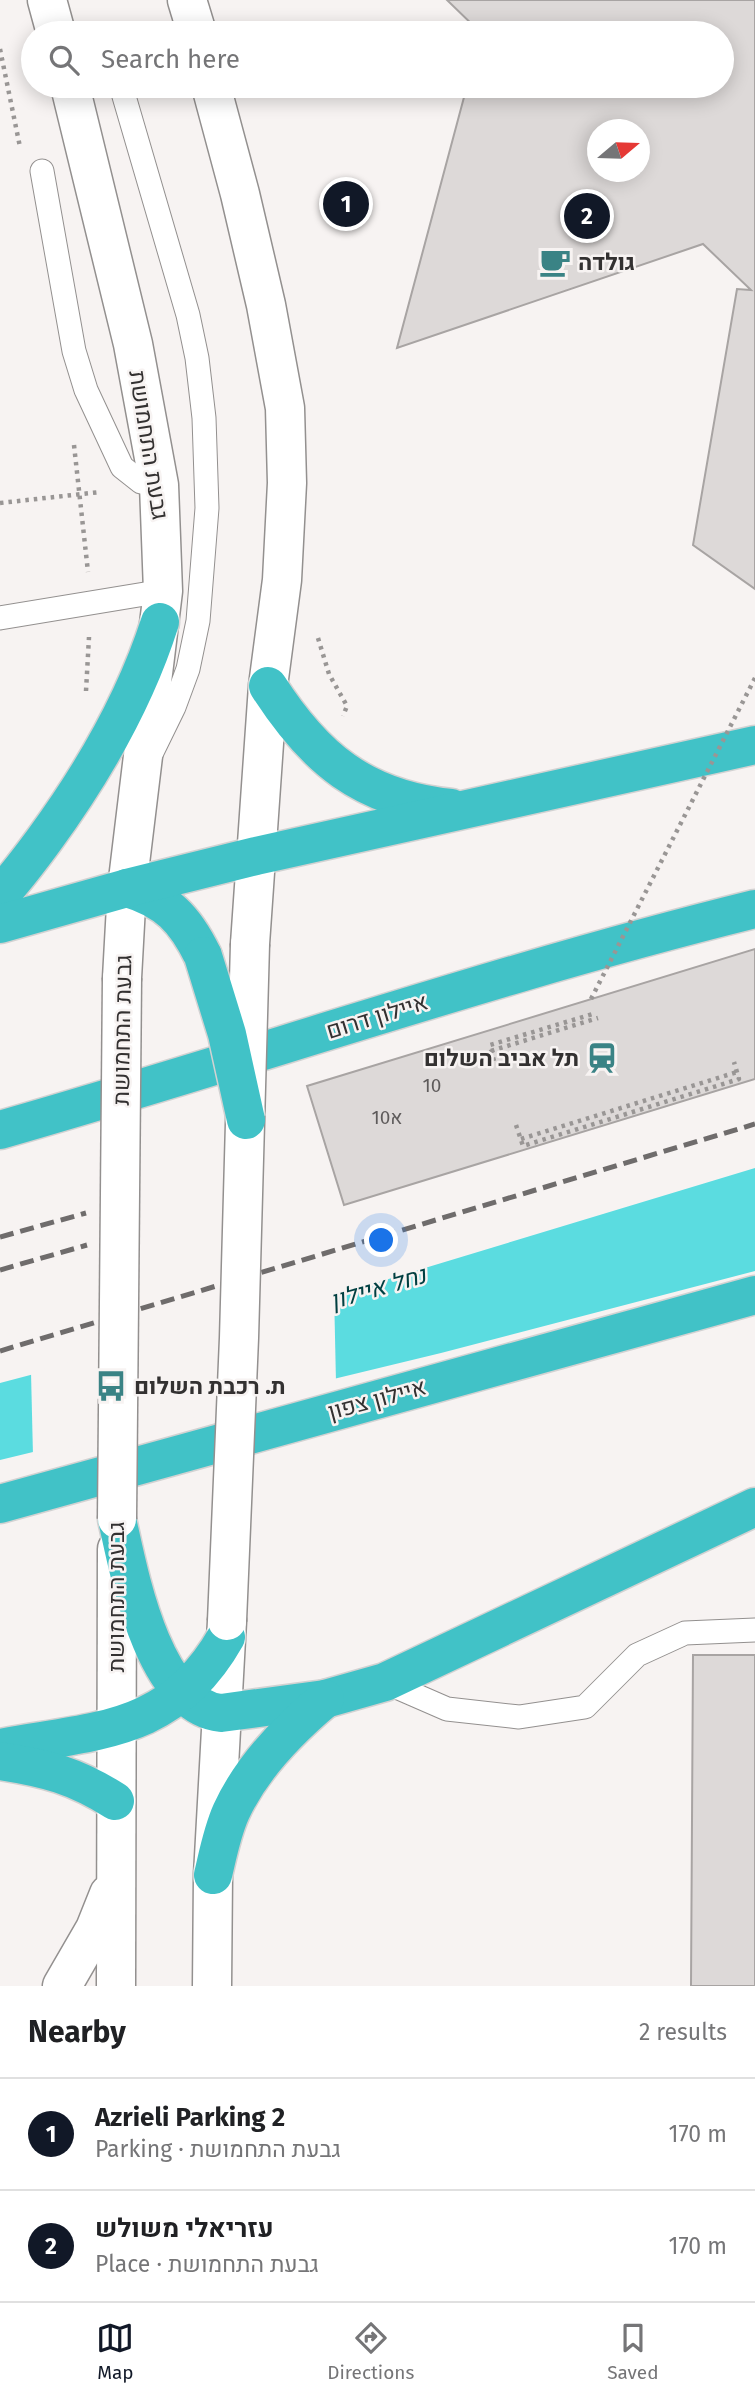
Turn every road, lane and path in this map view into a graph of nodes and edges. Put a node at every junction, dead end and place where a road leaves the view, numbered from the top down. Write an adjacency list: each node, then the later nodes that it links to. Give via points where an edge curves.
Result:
1 (47, 0): 4 (main road)
2 (187, 0): 5 (main road)
3 (198, 0): 6 (main road)
4 (53, 21)
5 (193, 21)
6 (197, 21)
7 (73, 98): 11 (main road, גבעת התחמושת, via 133,344)
8 (125, 98): 18 (lane, via 197,358 207,508 198,621 188,669)
9 (214, 98): 16 (main road, via 240,194 285,408 282,580)
10 (41, 171): 11 (lane, via 74,351 86,390 122,467 141,482)
11 (159, 485): 12 (path); 13 (main road, גבעת התחמושת)
12 (0, 503)
13 (162, 606): 14 (lane); 18 (main road, גבעת התחמושת); 22 (highway, via 149,658 111,737 55,825)
14 (0, 618)
15 (755, 678): 25 (path, bridge)
16 (268, 686): 19 (highway, via 304,736 343,772 404,799); 20 (main road)
17 (755, 745): 19 (highway)
18 (142, 772): 21 (main road, גבעת התחמושת)
19 (471, 809): 20 (highway)
20 (256, 856): 21 (highway); 29 (main road, bridge)
21 (127, 888): 24 (highway); 29 (highway, bridge, via 165,904 195,940 227,1034); 35 (main road, גבעת התחמושת, bridge, via 122,978)
22 (0, 895)
23 (755, 909): 31 (highway, איילון דרום, via 389,1012)
24 (0, 924)
25 (591, 999)
26 (597, 1016): 27 (path, via 489,1045)
27 (494, 1061)
28 (734, 1062): 30 (path, via 739,1079 523,1146)
29 (246, 1120): 36 (main road, bridge)
30 (516, 1125)
31 (0, 1130)
32 (755, 1295): 33 (highway, איילון צפון)
33 (0, 1504)
34 (755, 1507): 39 (highway)
35 (117, 1518): 38 (highway, via 138,1610)
36 (227, 1629): 40 (highway, via 204,1672); 42 (main road)
37 (755, 1630): 39 (lane, via 685,1633 637,1655 585,1707 519,1717 447,1709)
38 (134, 1646): 40 (highway); 43 (main road, גבעת התחמושת)
39 (385, 1682): 41 (highway)
40 (183, 1693): 42 (highway, via 209,1712); 43 (highway)
41 (325, 1699): 42 (highway); 47 (highway, via 298,1722 242,1793 224,1831)
42 (221, 1713): 47 (main road)
43 (115, 1727): 44 (highway); 46 (main road, גבעת התחמושת)
44 (0, 1748)
45 (0, 1761): 46 (highway, via 64,1774)
46 (116, 1801): 48 (main road, גבעת התחמושת)
47 (214, 1875): 51 (main road)
48 (115, 1879): 49 (main road, via 95,1928); 50 (main road, גבעת התחמושת)
49 (62, 1986)
50 (116, 1986)
51 (212, 1986)

